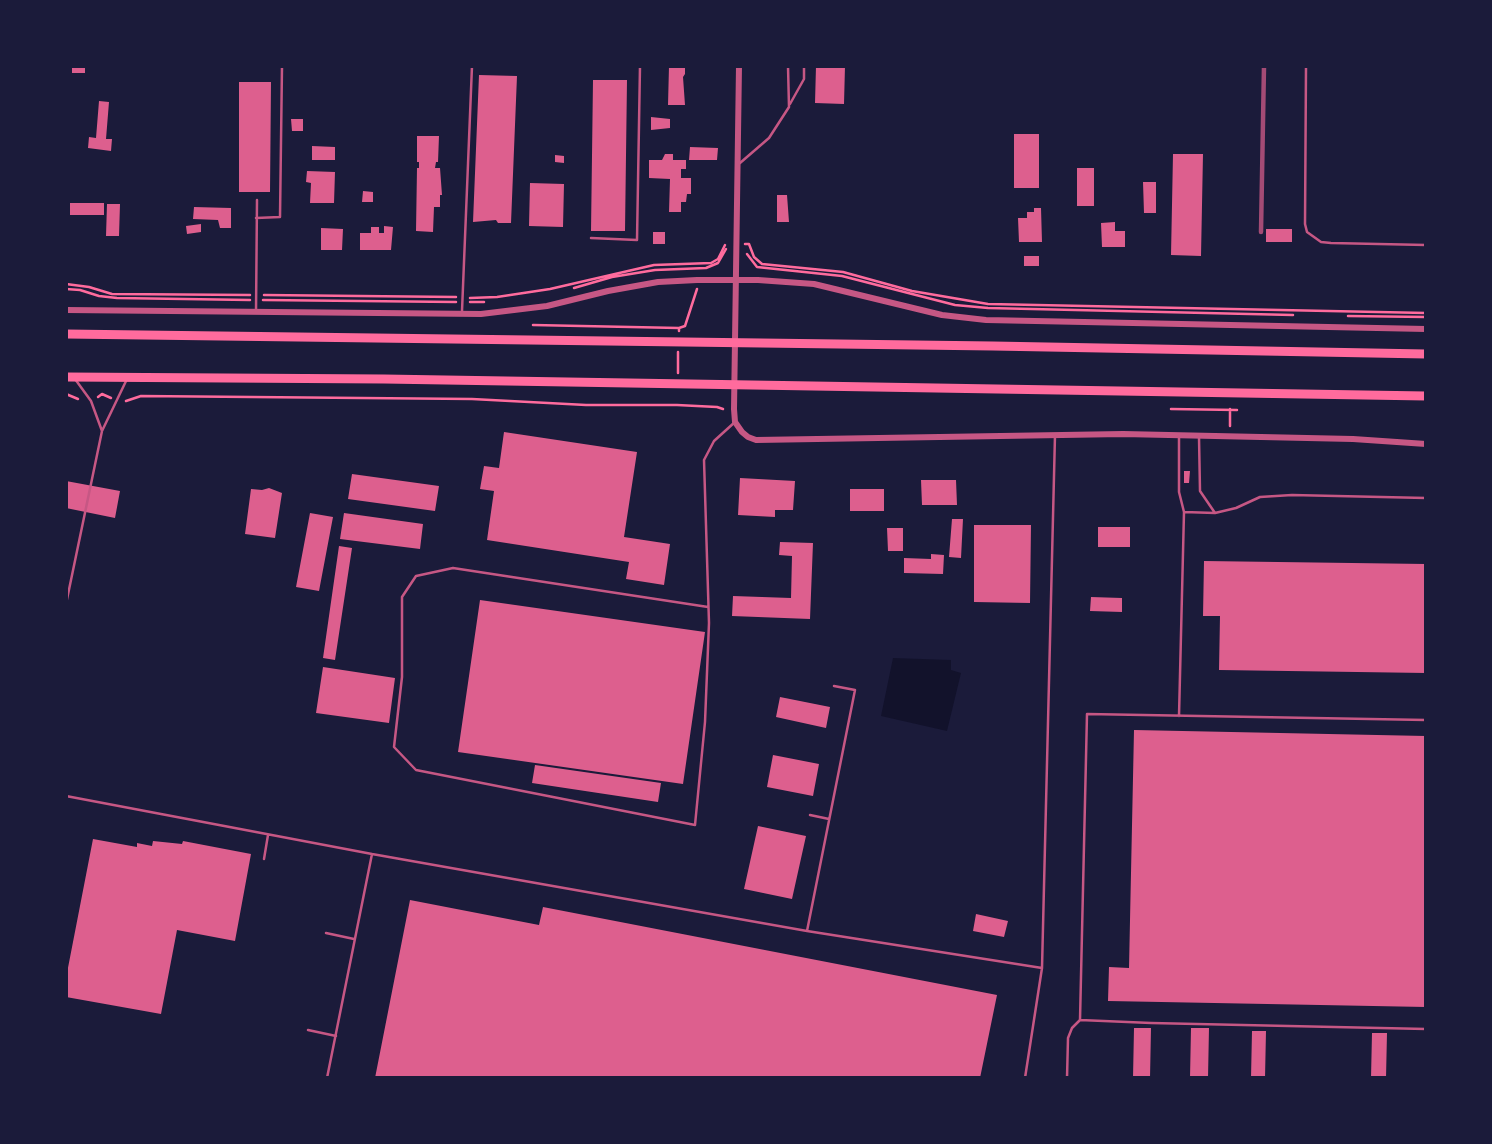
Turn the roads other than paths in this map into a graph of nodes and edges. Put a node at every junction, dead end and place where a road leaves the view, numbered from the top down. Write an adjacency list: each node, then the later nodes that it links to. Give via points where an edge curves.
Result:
1 (282, 66): 11 (lane, via 280,217)
2 (472, 66): 17 (lane)
3 (640, 66): 12 (lane, via 637,240)
4 (739, 66): 9 (street)
5 (788, 66): 8 (lane)
6 (804, 66): 8 (lane, via 804,79)
7 (1306, 66): 13 (lane, via 1307,232 1321,242)
8 (789, 107): 9 (lane, via 769,138)
9 (737, 165): 14 (street)
10 (257, 200): 11 (lane)
11 (256, 218): 16 (lane)
12 (591, 238)
13 (1426, 245)
14 (736, 280): 17 (street, via 658,282 533,309); 18 (street, via 814,284 942,315 986,320); 20 (street)
15 (66, 310): 16 (street)
16 (256, 312): 17 (street)
17 (462, 315)
18 (1426, 329)
19 (66, 334): 20 (main road)
20 (736, 344): 21 (main road); 24 (street)
21 (1426, 354)
22 (70, 377): 23 (main road); 27 (lane, via 91,401)
23 (128, 377): 24 (main road); 27 (lane)
24 (735, 385): 25 (main road); 26 (street)
25 (1426, 396)
26 (736, 422): 28 (street, via 756,440); 36 (lane, via 714,441 704,460)
27 (102, 431): 35 (lane)
28 (1055, 435): 29 (street); 49 (lane)
29 (1179, 436): 30 (street); 33 (lane, via 1179,492)
30 (1199, 436): 31 (street); 34 (lane, via 1200,491)
31 (1426, 444)
32 (1426, 498): 34 (lane, via 1260,497)
33 (1184, 512): 34 (lane); 38 (lane)
34 (1215, 513)
35 (66, 604)
36 (708, 607): 36 (lane, via 705,722 695,825 416,770 394,747 402,677 402,597 416,576 453,568)
37 (834, 686): 42 (lane, via 855,690)
38 (1179, 716): 39 (lane); 50 (lane, via 1087,714)
39 (1426, 720)
40 (66, 796): 43 (lane)
41 (810, 816): 42 (lane)
42 (829, 819): 46 (lane)
43 (268, 834): 44 (lane); 45 (lane)
44 (372, 854): 46 (lane); 48 (lane)
45 (264, 859)
46 (807, 932): 49 (lane)
47 (326, 933): 48 (lane)
48 (355, 939): 53 (lane)
49 (1042, 968): 55 (lane)
50 (1080, 1020): 51 (lane); 56 (lane, via 1068,1038)
51 (1426, 1029)
52 (308, 1030): 53 (lane)
53 (336, 1036): 54 (lane)
54 (327, 1077)
55 (1026, 1077)
56 (1067, 1077)

